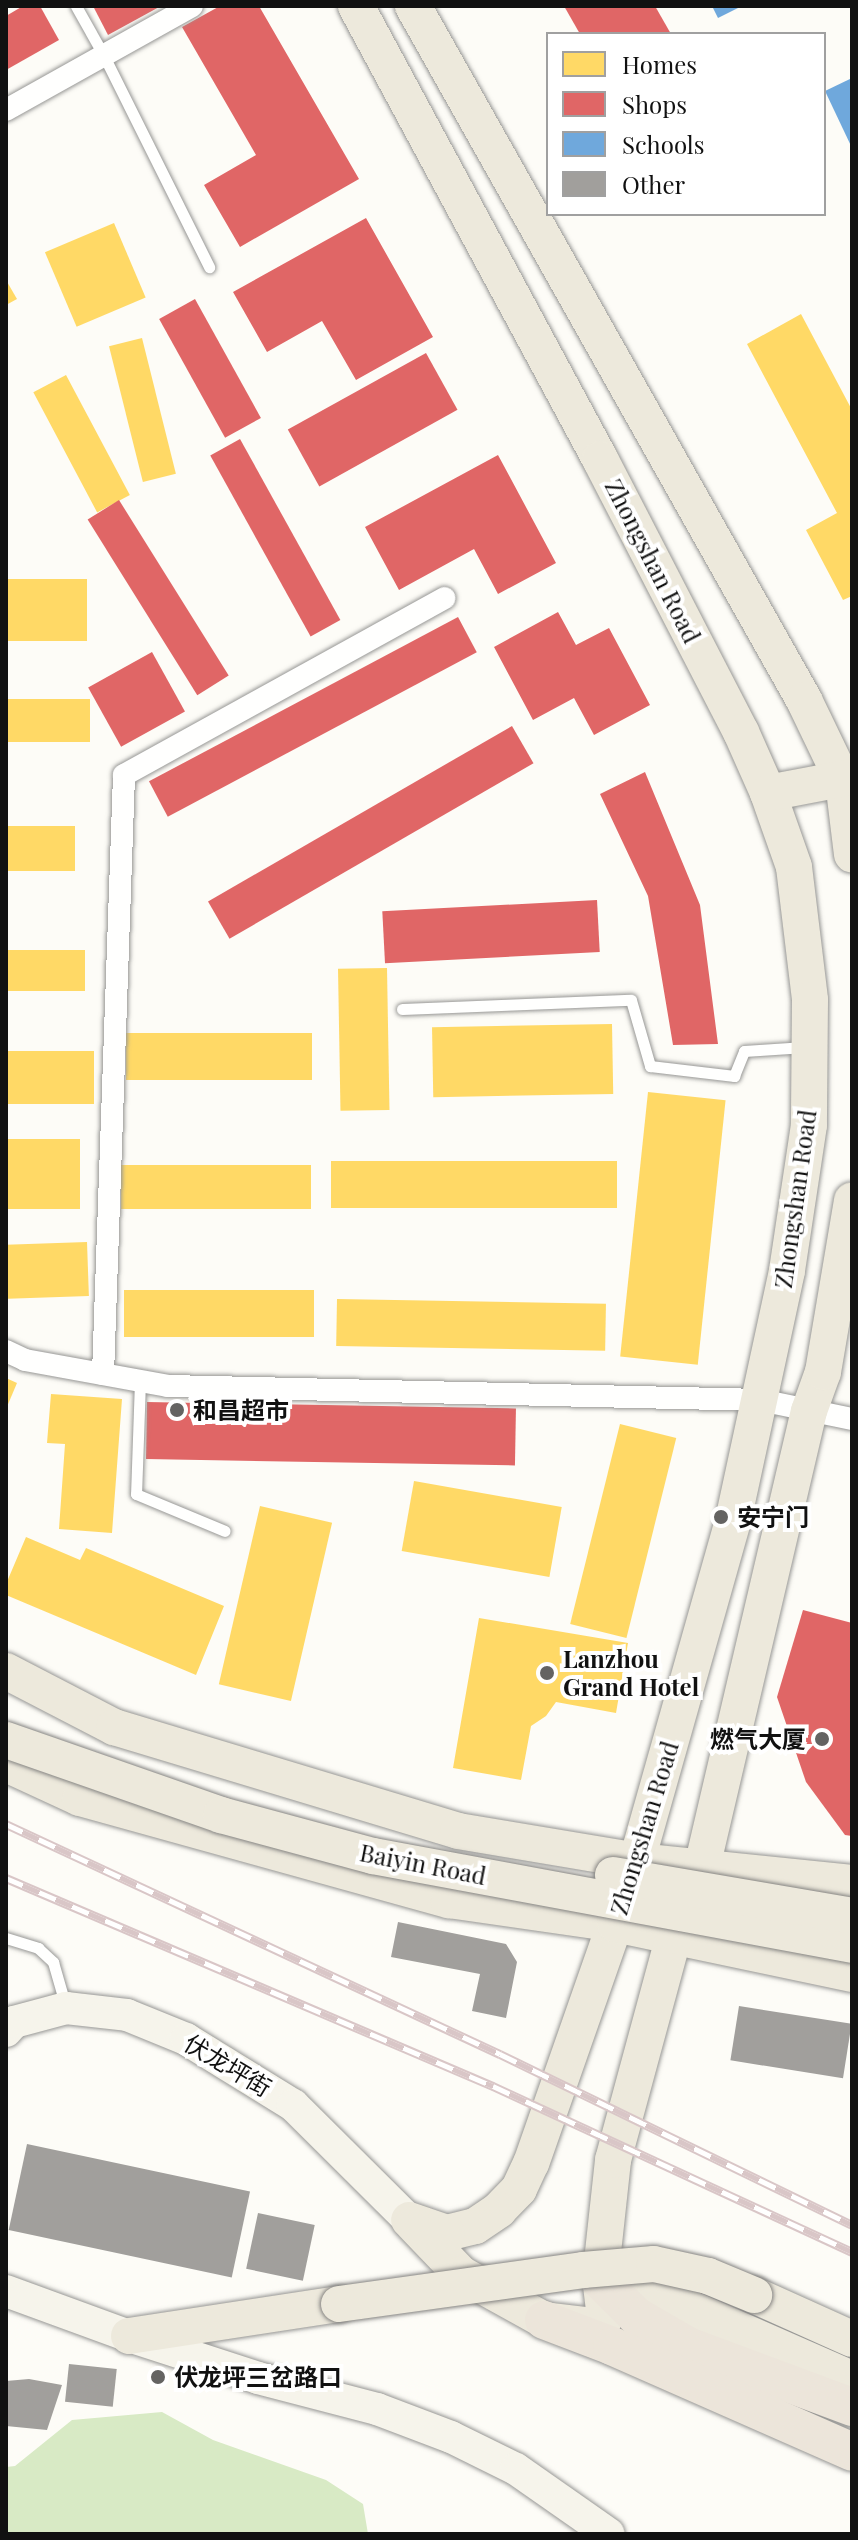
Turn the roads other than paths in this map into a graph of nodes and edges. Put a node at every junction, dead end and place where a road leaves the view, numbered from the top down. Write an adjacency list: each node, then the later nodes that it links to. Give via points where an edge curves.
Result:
1 (76, 6): 5 (lane)
2 (192, 6): 5 (street)
3 (356, 6): 10 (main road, Zhongshan Road, via 600,459)
4 (413, 6): 9 (main road)
5 (104, 56): 6 (street); 7 (lane)
6 (6, 110)
7 (209, 267)
8 (444, 598): 17 (street, via 124,775)
9 (849, 778): 10 (main road); 11 (main road)
10 (768, 793): 12 (main road, Zhongshan Road)
11 (852, 853): 12 (main road)
12 (794, 867): 14 (main road, Zhongshan Road, via 810,1000)
13 (402, 1009): 14 (lane, via 631,1000 650,1066 734,1076 744,1051)
14 (809, 1046): 19 (main road, Zhongshan Road, via 809,1125)
15 (852, 1200): 20 (main road, via 823,1372)
16 (6, 1351): 17 (street, via 25,1360)
17 (103, 1374): 18 (street)
18 (140, 1381): 19 (street, via 269,1391); 22 (lane, via 136,1494)
19 (760, 1400): 20 (street); 27 (main road, Zhongshan Road, via 733,1521)
20 (809, 1411): 21 (street); 28 (main road)
21 (852, 1419)
22 (225, 1531)
23 (6, 1671): 27 (main road, via 114,1727 443,1826)
24 (6, 1715): 30 (main road, Baiyin Road, bridge, via 227,1794 378,1835)
25 (6, 1740): 34 (main road, Baiyin Road, bridge, via 221,1815 373,1856)
26 (6, 1764): 31 (main road, via 80,1798 449,1900)
27 (637, 1861): 28 (main road); 31 (main road, Zhongshan Road)
28 (702, 1867): 29 (main road); 32 (main road)
29 (852, 1883)
30 (852, 1916)
31 (615, 1924): 32 (main road); 38 (main road, Zhongshan Road, via 519,2189 475,2226 447,2233)
32 (674, 1936): 35 (main road); 39 (main road, via 613,2160)
33 (6, 1938): 36 (lane, via 38,1948 53,1962)
34 (852, 1945)
35 (852, 1974)
36 (66, 2008): 37 (main road, 伏龙坪街, via 14,2022); 38 (main road, 伏龙坪街, via 127,2015 186,2039 293,2105)
37 (6, 2031)
38 (409, 2220): 41 (main road, via 461,2274)
39 (600, 2280): 41 (main road, via 605,2318 593,2326); 44 (main road, via 642,2287); 45 (highway, via 636,2316 688,2346)
40 (6, 2291): 42 (main road)
41 (544, 2320): 46 (highway)
42 (129, 2336): 43 (main road, bridge, via 654,2264 708,2276); 47 (main road, via 377,2409 451,2437 516,2469)
43 (852, 2339)
44 (852, 2379)
45 (852, 2407)
46 (852, 2452)
47 (609, 2534)

